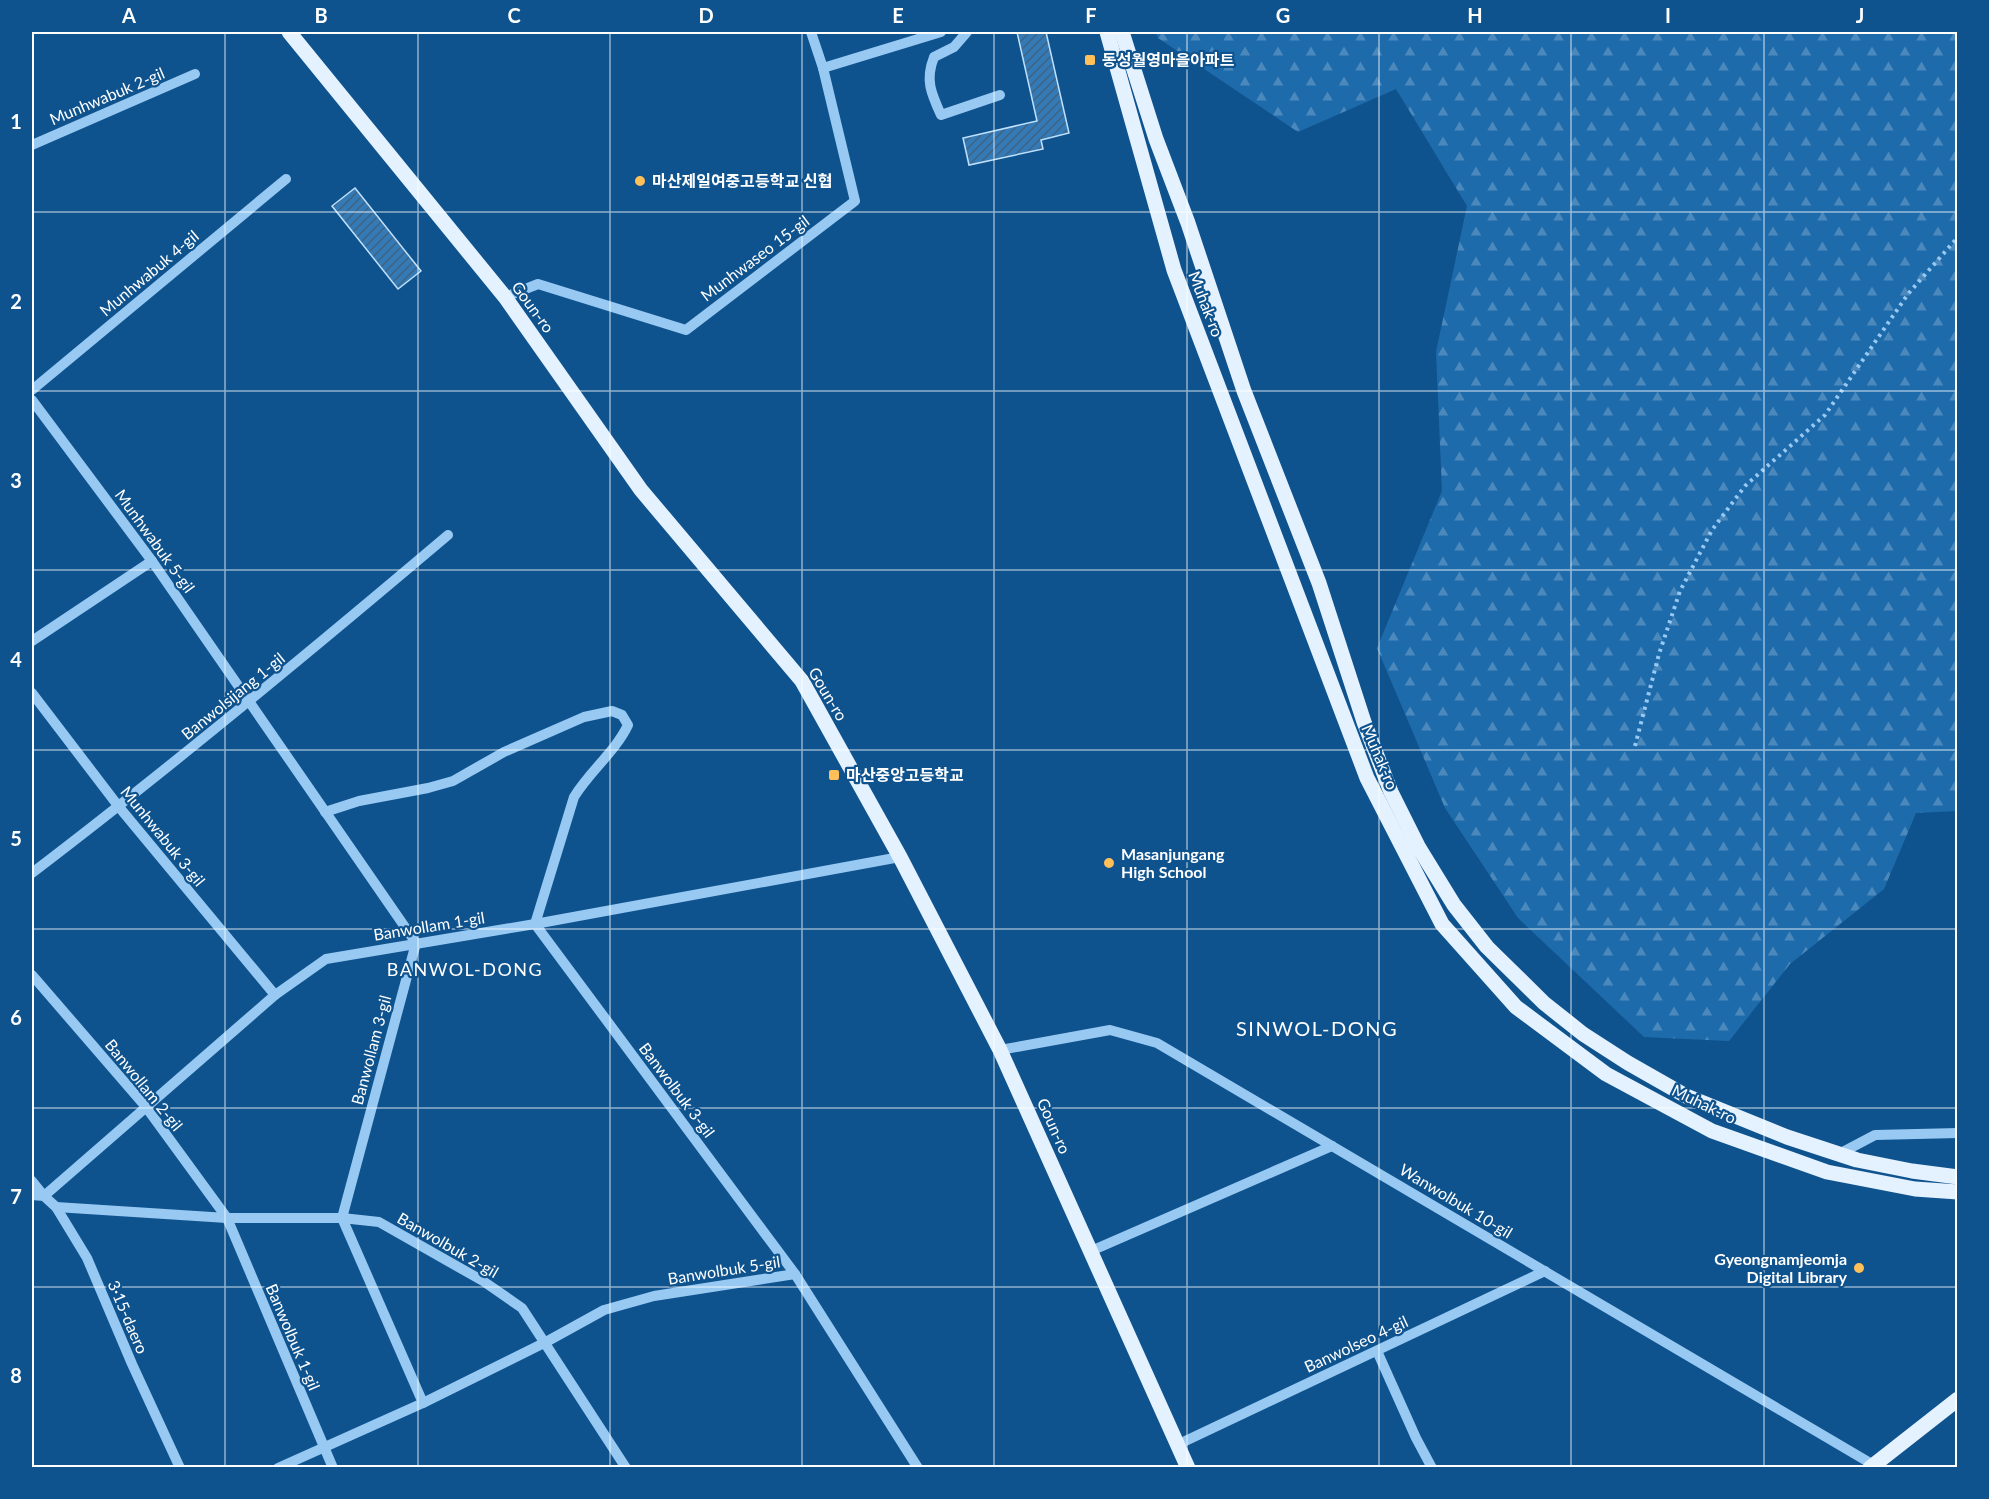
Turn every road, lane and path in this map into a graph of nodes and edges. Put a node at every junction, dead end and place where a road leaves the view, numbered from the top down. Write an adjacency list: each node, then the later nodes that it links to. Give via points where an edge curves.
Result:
1 (289, 32): 13 (main road, Goun-ro)
2 (811, 32): 7 (street, Munhwaseo 15-gil)
3 (941, 32): 7 (street)
4 (967, 32): 9 (street, via 954,46 934,57 930,66 928,81 940,115)
5 (1107, 32): 37 (main road, Muhak-ro, via 1174,270 1367,778 1442,924 1516,1007 1606,1074 1712,1131 1827,1172 1915,1189)
6 (1122, 32): 34 (main road, Muhak-ro, via 1156,139 1318,583 1364,722 1391,792 1454,905 1515,977 1583,1034 1696,1100)
7 (823, 68): 13 (street, Munhwaseo 15-gil, via 855,201 686,330 538,284)
8 (195, 74): 10 (street, Munhwabuk 2-gil)
9 (1000, 95)
10 (32, 145)
11 (285, 179): 14 (street, Munhwabuk 4-gil)
12 (1958, 237): 21 (path, via 1908,294 1825,415 1746,486 1712,530 1680,591)
13 (505, 297): 24 (main road, Goun-ro, via 640,490 802,681)
14 (32, 390)
15 (32, 400): 17 (street, Munhwabuk 5-gil)
16 (448, 535): 20 (street, Banwolsijang 1-gil)
17 (152, 561): 18 (street); 20 (street, Munhwabuk 5-gil)
18 (32, 641)
19 (32, 693): 22 (street, Munhwabuk 3-gil)
20 (249, 703): 22 (street, Banwolsijang 1-gil); 23 (street)
21 (1635, 746)
22 (119, 807): 25 (street, Banwolsijang 1-gil); 29 (street, Munhwabuk 3-gil)
23 (325, 812): 26 (street, via 453,781 504,752 584,717 612,711 622,715 628,725 621,739 574,797); 27 (street)
24 (900, 856): 26 (street, Banwollam 1-gil); 30 (main road, Goun-ro)
25 (32, 873)
26 (535, 924): 27 (street, Banwollam 1-gil); 45 (street, Banwolbuk 3-gil)
27 (416, 943): 29 (street, Banwollam 1-gil, via 326,959); 42 (street, Banwollam 3-gil)
28 (32, 975): 31 (street, Banwollam 2-gil)
29 (275, 995): 31 (street, Banwollam 1-gil)
30 (1000, 1050): 33 (street, Wanwolbuk 10-gil, via 1110,1030 1157,1043); 43 (main road, Goun-ro)
31 (146, 1107): 39 (street, Banwollam 1-gil); 41 (street, Banwollam 2-gil)
32 (1958, 1133): 34 (street, via 1875,1135)
33 (1332, 1146): 43 (street); 44 (street, Wanwolbuk 10-gil)
34 (1839, 1154): 35 (main road, Muhak-ro, via 1880,1166)
35 (1958, 1177)
36 (32, 1181): 39 (street, 3·15-daero)
37 (1958, 1192)
38 (32, 1195): 39 (street)
39 (44, 1196): 40 (street, 3·15-daero)
40 (56, 1207): 41 (street, Banwolbuk 2-gil); 52 (street, 3·15-daero, via 87,1258)
41 (227, 1218): 42 (street, Banwolbuk 2-gil); 51 (street, Banwolbuk 1-gil)
42 (342, 1218): 46 (street, Banwolbuk 2-gil, via 379,1222 483,1281 522,1308); 49 (street)
43 (1091, 1251): 50 (main road, Goun-ro)
44 (1545, 1271): 47 (street, Banwolseo 4-gil); 59 (street, Wanwolbuk 10-gil)
45 (795, 1274): 46 (street, Banwolbuk 5-gil, via 654,1296 604,1310); 56 (street, Banwolbuk 5-gil)
46 (546, 1342): 49 (street, Banwolbuk 5-gil); 55 (street, Banwolbuk 2-gil)
47 (1377, 1351): 50 (street, Banwolseo 4-gil); 58 (street)
48 (1958, 1399): 59 (main road)
49 (423, 1403): 51 (street, Banwolbuk 5-gil)
50 (1179, 1444): 57 (main road, Goun-ro)
51 (323, 1447): 53 (street, Banwolbuk 5-gil); 54 (street, Banwolbuk 1-gil)
52 (180, 1467)
53 (279, 1467)
54 (333, 1467)
55 (626, 1467)
56 (918, 1467)
57 (1188, 1467)
58 (1432, 1467)
59 (1873, 1467)

